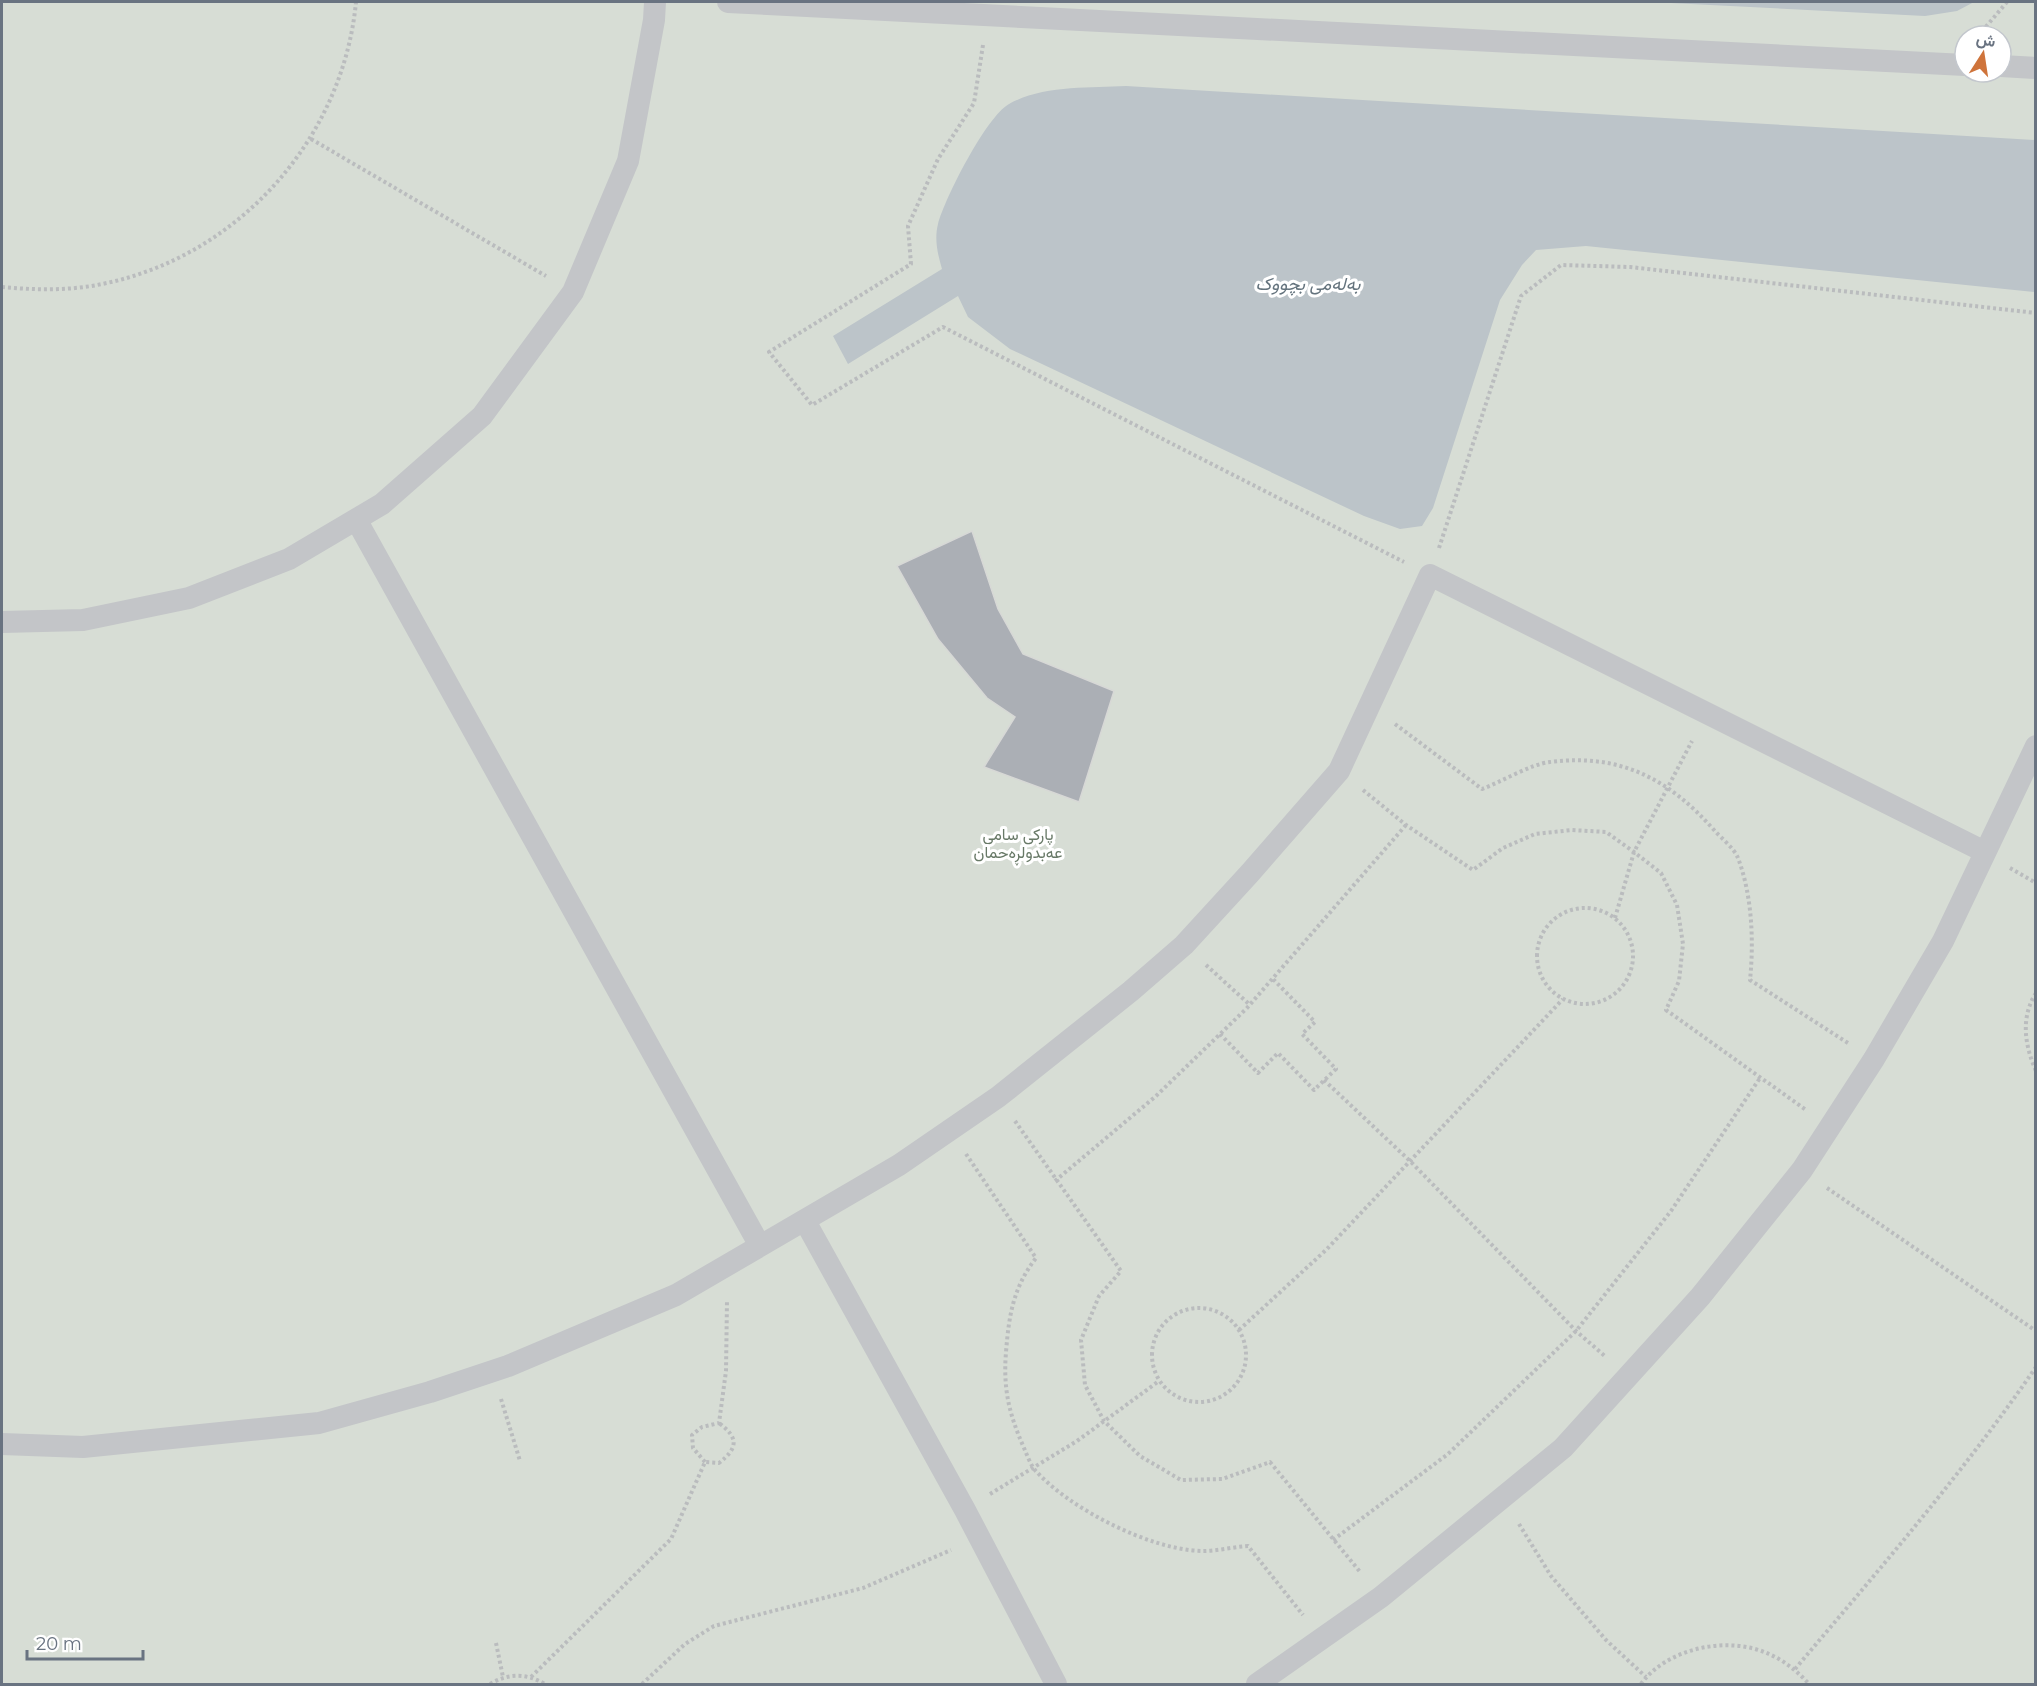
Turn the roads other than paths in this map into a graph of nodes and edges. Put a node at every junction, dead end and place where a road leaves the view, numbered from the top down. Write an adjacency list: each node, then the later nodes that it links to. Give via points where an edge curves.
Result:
1 (655, 2): 7 (lane, via 628,161 573,292 482,416 382,504)
2 (728, 2): 3 (lane)
3 (989, 8): 4 (lane)
4 (1953, 64)
5 (2013, 67): 6 (lane)
6 (2036, 68)
7 (357, 521): 8 (lane, via 289,559 189,598 83,620); 12 (lane)
8 (2, 622)
9 (2036, 746): 10 (lane)
10 (1985, 852): 11 (lane, via 1430,575 1339,771 1184,945 951,1132); 15 (lane, via 1943,941 1874,1059 1802,1170 1700,1297 1563,1448 1381,1597)
11 (805, 1221): 12 (lane); 14 (lane)
12 (760, 1246): 13 (lane, via 676,1295 493,1371 318,1423 83,1447)
13 (2, 1444)
14 (1056, 1684)
15 (1257, 1684)

